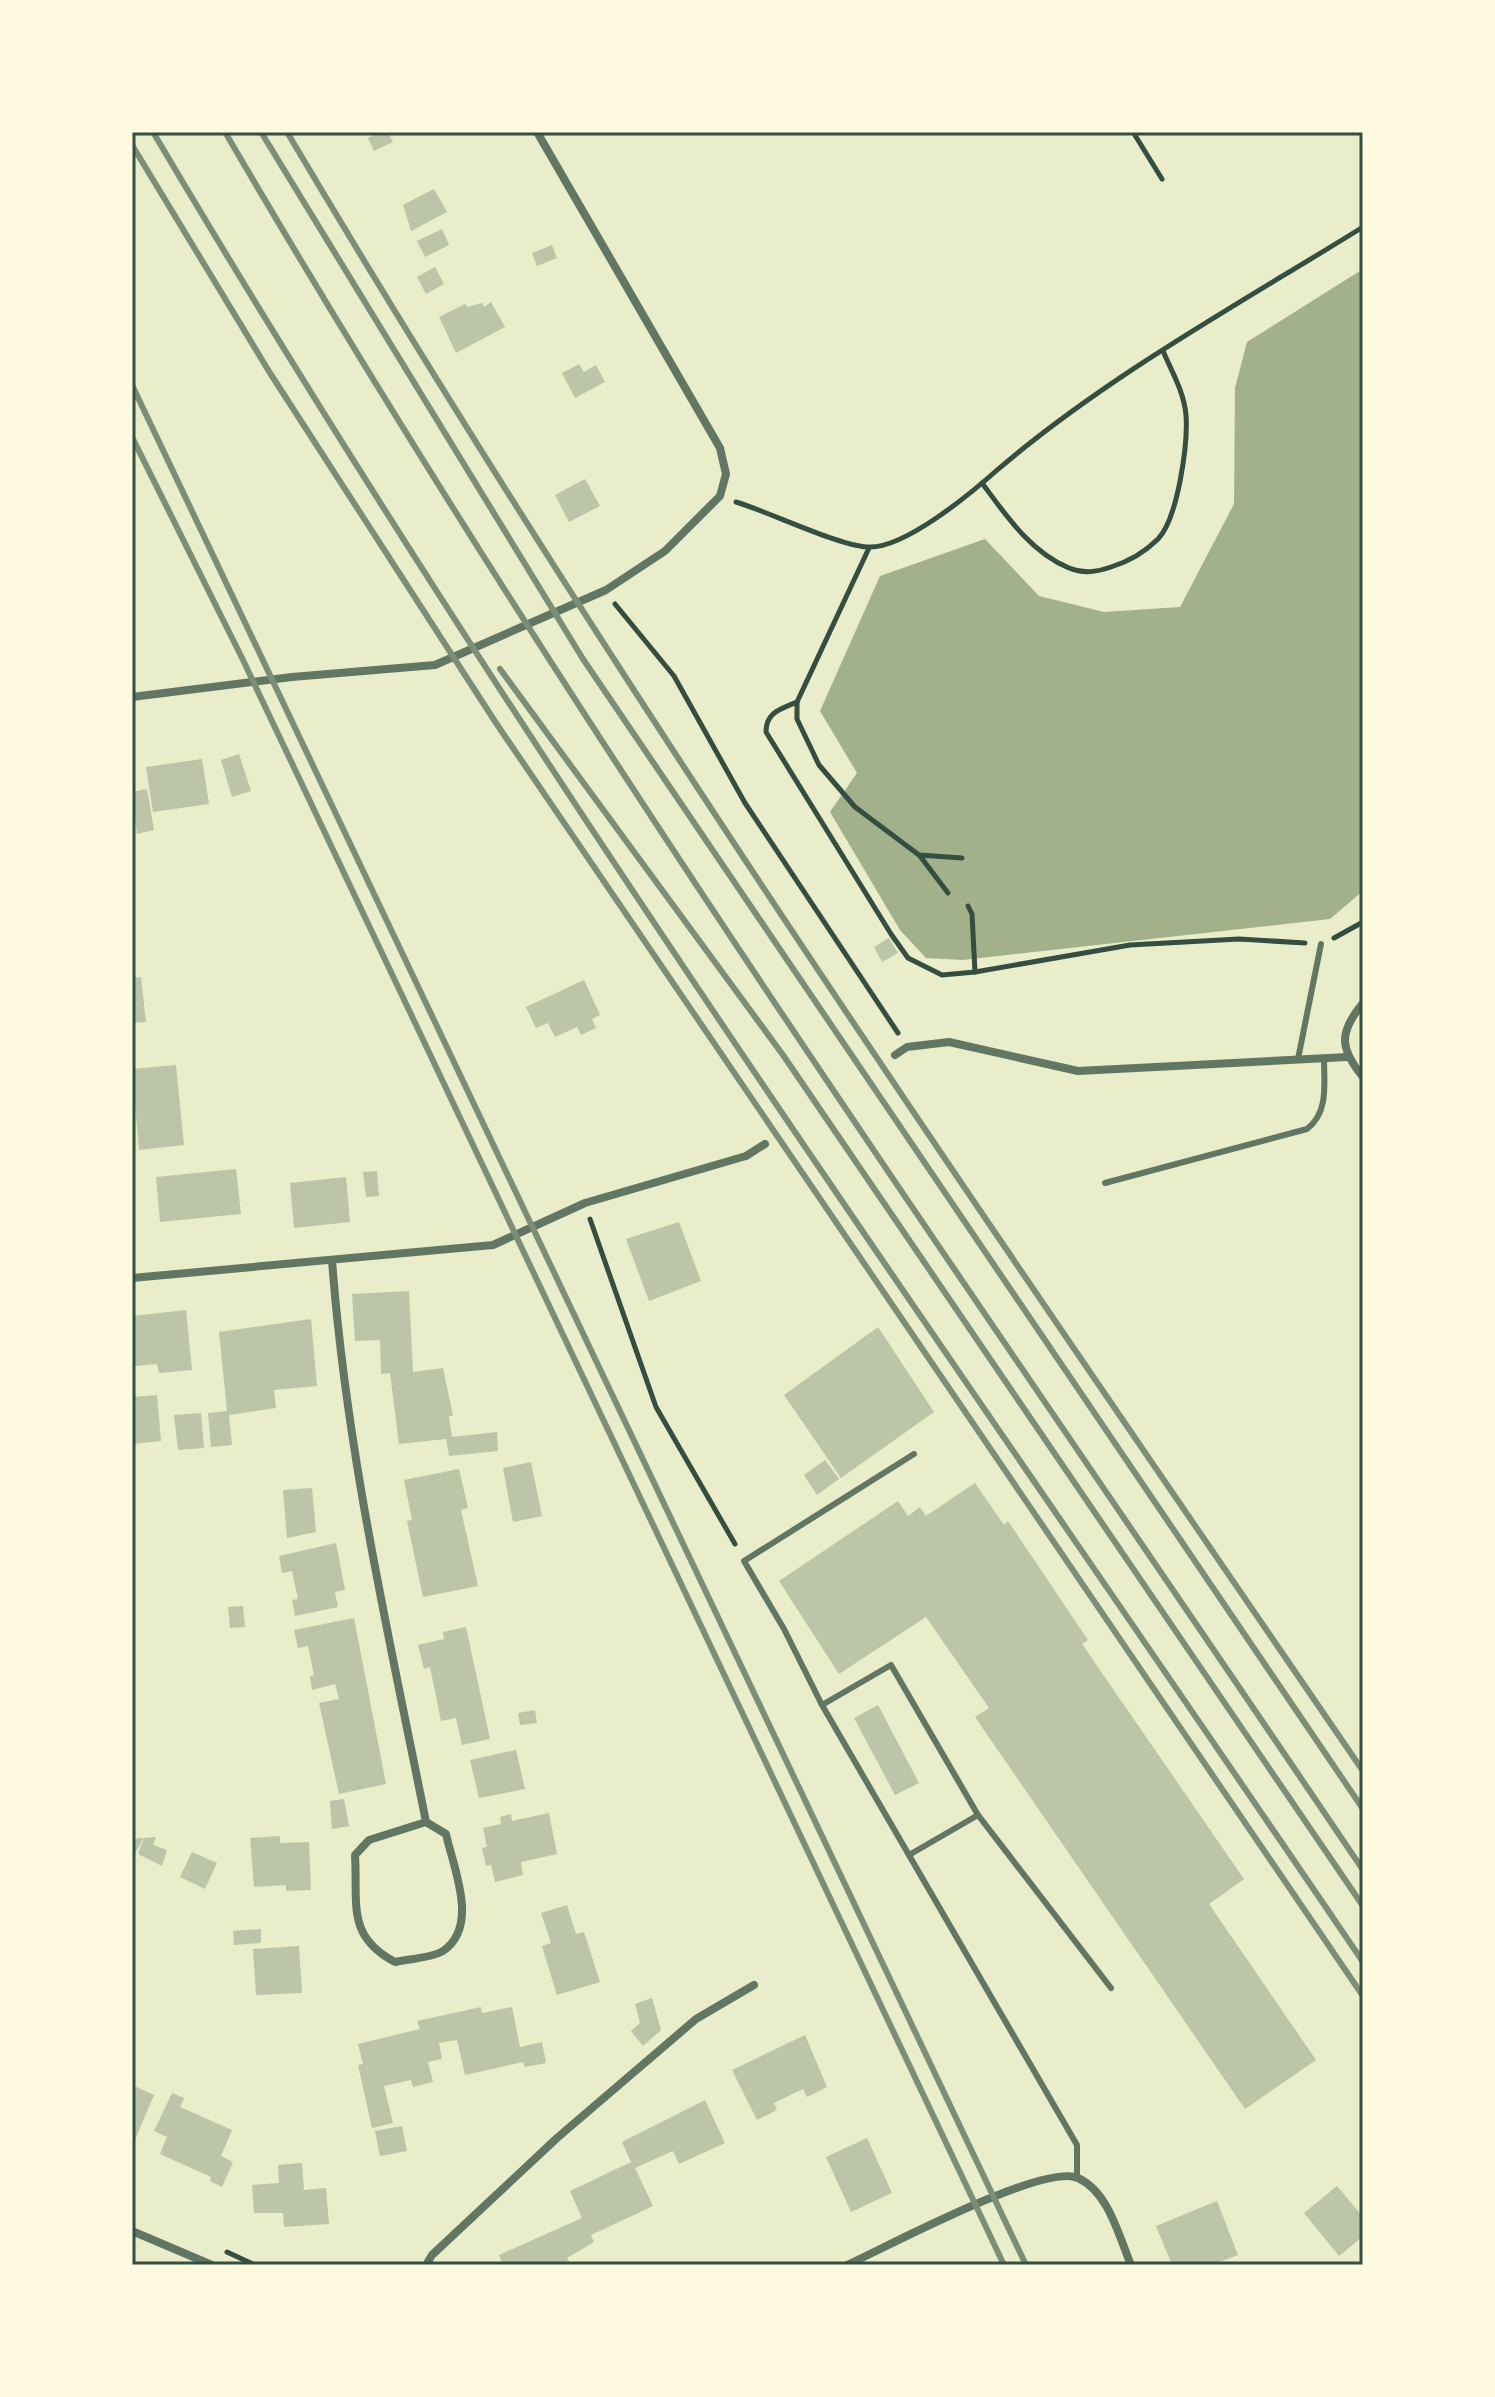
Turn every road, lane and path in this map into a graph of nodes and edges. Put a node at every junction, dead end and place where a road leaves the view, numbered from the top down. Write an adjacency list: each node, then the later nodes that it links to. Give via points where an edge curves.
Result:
1 (537, 132): 7 (street, via 720,448 726,474)
2 (1133, 132): 3 (path)
3 (1162, 179)
4 (1363, 227): 5 (path)
5 (1163, 351): 6 (path, via 1035,438); 6 (path, via 1182,392 1183,461 1172,511 1159,538 1127,562 1093,573 1069,568 1040,551)
6 (982, 483): 8 (path, via 948,512)
7 (720, 496): 8 (path); 9 (street, via 665,551)
8 (869, 548): 11 (path)
9 (606, 590): 10 (street, via 435,665); 20 (path, via 674,676 745,803)
10 (132, 697)
11 (797, 702): 12 (path, via 797,719 819,765 855,807); 18 (path, via 773,713 766,732 891,934 908,958 926,970 942,975)
12 (919, 855): 13 (path); 14 (path)
13 (962, 858)
14 (948, 893)
15 (968, 906): 18 (path)
16 (1361, 921): 17 (path)
17 (1321, 944): 18 (path, via 1239,939 1130,945); 24 (lane)
18 (975, 972)
19 (1363, 1003): 22 (street, via 1347,1028)
20 (907, 1047): 21 (street); 24 (street, via 949,1042 1078,1071)
21 (895, 1055)
22 (1347, 1057): 23 (street); 25 (street)
23 (1324, 1058): 24 (street); 27 (lane, via 1325,1096 1319,1120 1307,1129)
24 (1298, 1059)
25 (1363, 1077)
26 (765, 1144): 28 (street, via 746,1156)
27 (1105, 1183)
28 (585, 1203): 29 (street, via 493,1245); 32 (path, via 656,1407)
29 (332, 1260): 30 (street); 35 (street, via 339,1358)
30 (132, 1278)
31 (914, 1454): 32 (lane)
32 (744, 1561): 33 (lane)
33 (822, 1705): 34 (lane, via 891,1665); 36 (lane)
34 (978, 1815): 36 (lane); 38 (lane)
35 (426, 1822): 35 (street, via 369,1840 355,1855 359,1931 373,1950 395,1962 443,1951 458,1933 463,1908 446,1834)
36 (909, 1855): 39 (lane, via 1077,2145)
37 (754, 1985): 44 (street, via 696,2019 568,2128)
38 (1111, 1988)
39 (1077, 2177): 45 (street, via 1057,2175 1014,2188); 46 (street, via 1107,2207)
40 (132, 2231): 41 (street)
41 (187, 2254): 42 (street); 43 (street)
42 (181, 2265)
43 (212, 2265)
44 (426, 2265)
45 (847, 2265)
46 (1131, 2265)

